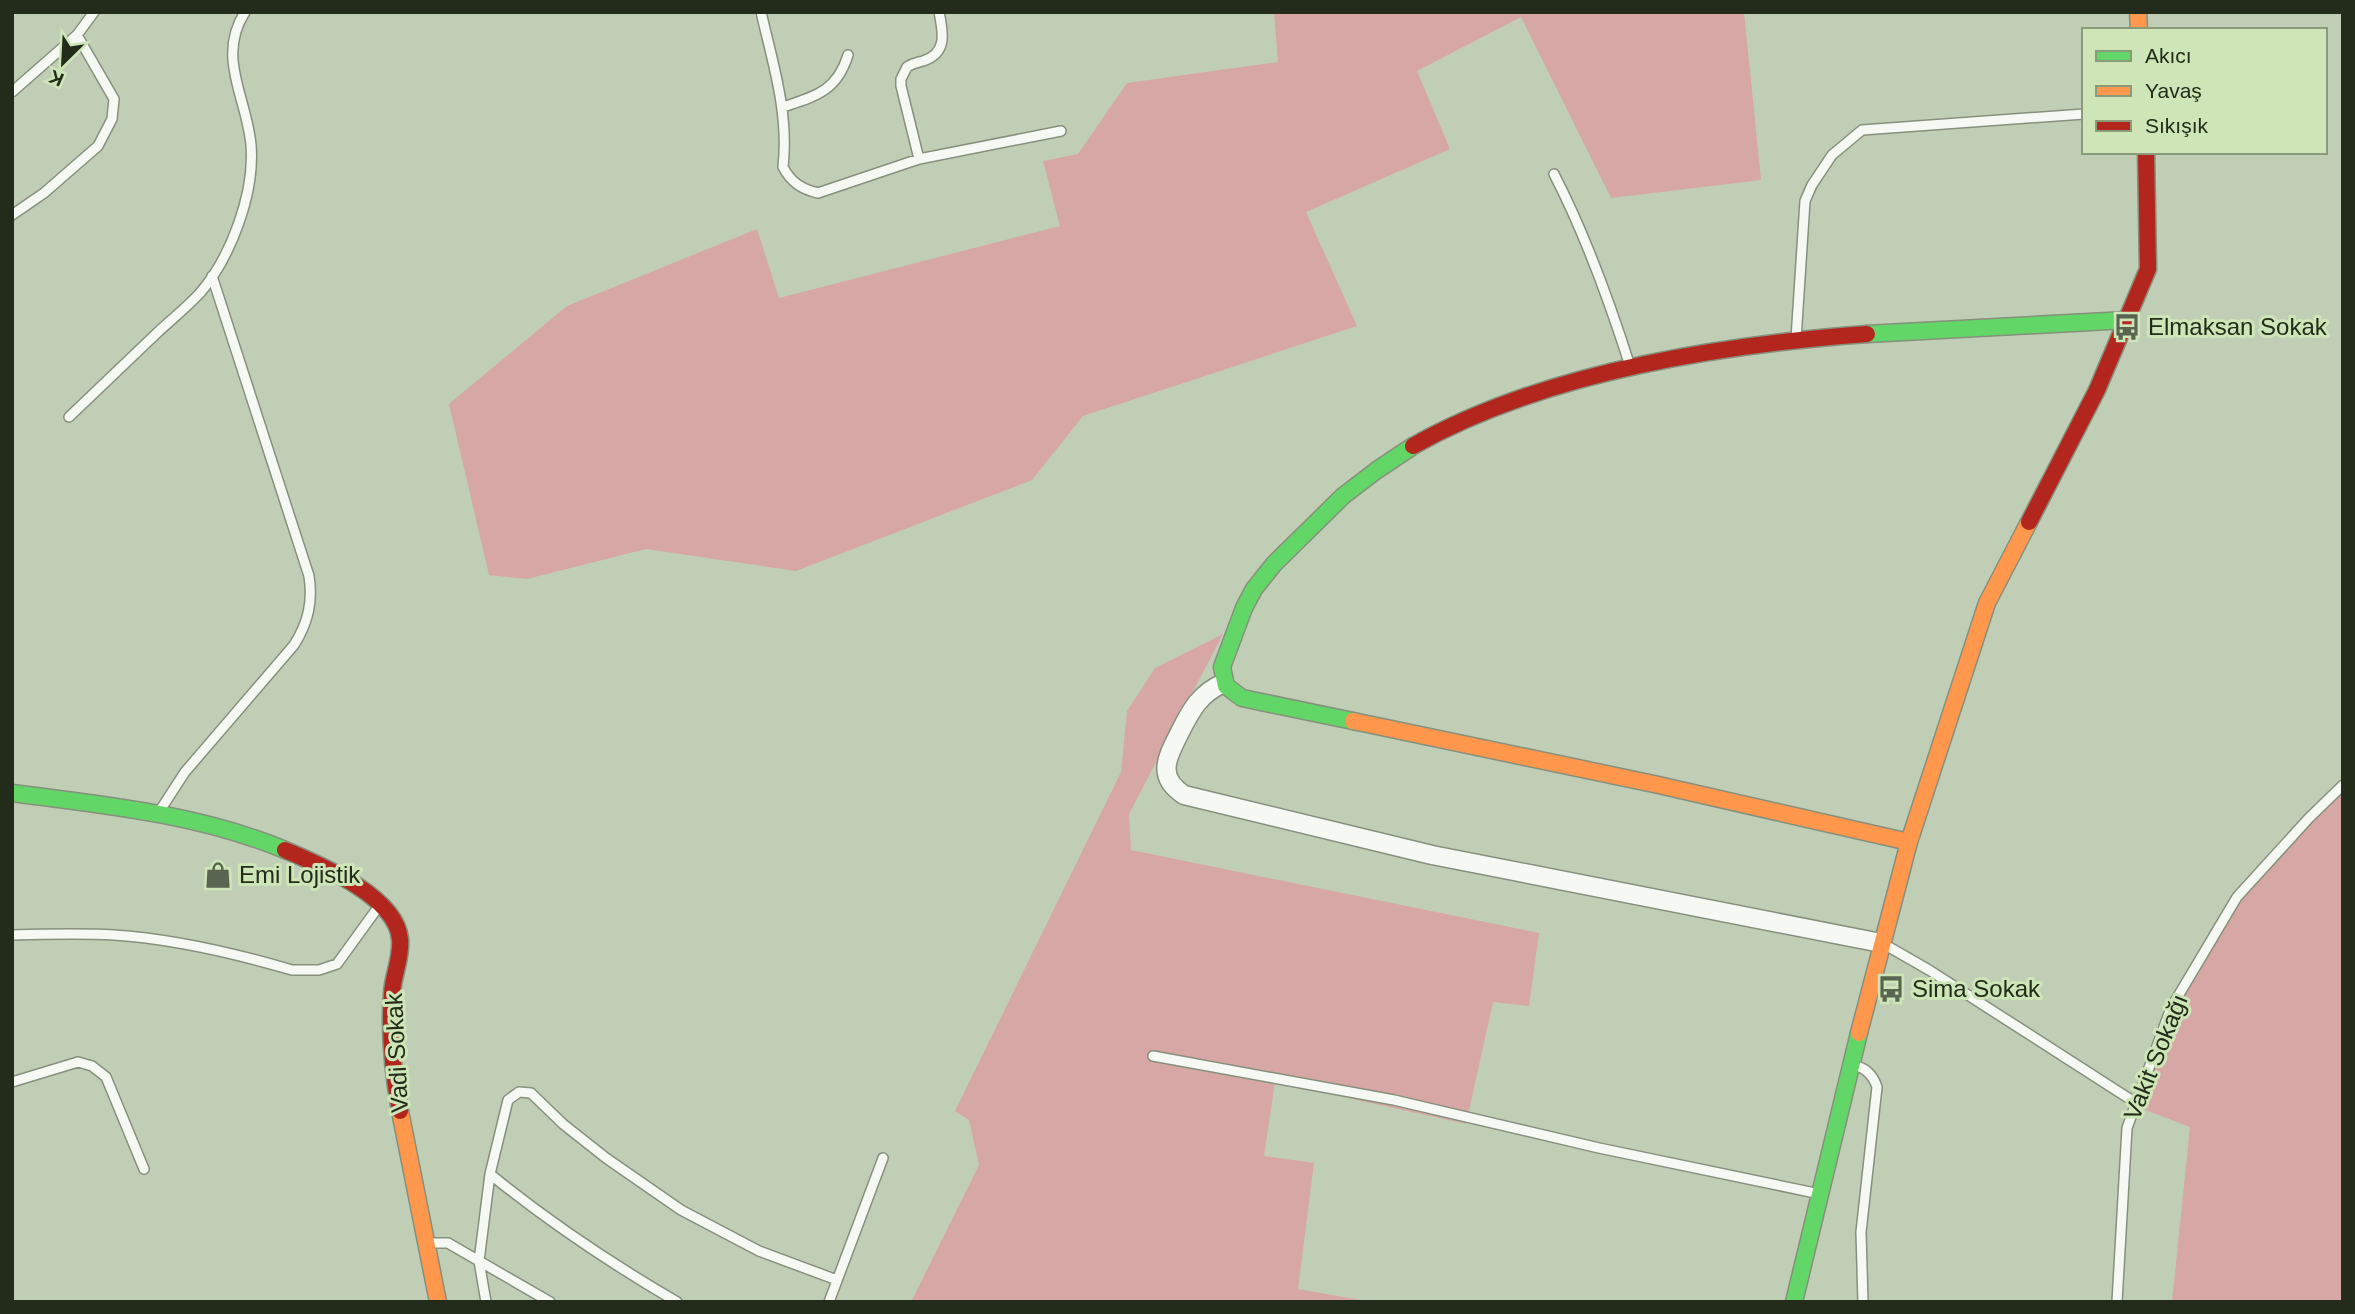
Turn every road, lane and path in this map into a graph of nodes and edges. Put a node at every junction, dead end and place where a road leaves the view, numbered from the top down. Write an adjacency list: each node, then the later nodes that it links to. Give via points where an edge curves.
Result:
1 (94, 12): 5 (lane)
2 (245, 12): 15 (lane, via 234,34 232,56 251,145 250,170 240,219)
3 (761, 12): 8 (lane)
4 (939, 12): 12 (lane, via 945,37 942,44 931,57 907,67 901,79)
5 (77, 35): 7 (lane); 14 (lane, via 114,99 112,119 97,146)
6 (848, 55): 8 (lane, via 829,88)
7 (12, 92)
8 (783, 107): 12 (lane, via 783,167 807,190 818,193)
9 (2082, 114): 17 (lane, via 1862,130 1846,141 1821,169 1805,201)
10 (1061, 131): 12 (lane)
11 (2146, 154): 16 (street, via 2148,269)
12 (919, 159)
13 (1554, 174): 18 (lane, via 1593,257)
14 (12, 215)
15 (212, 276): 19 (lane, via 200,293); 23 (lane, via 309,576 311,599 306,623 294,645 185,772)
16 (2127, 320): 17 (street); 24 (street, via 2097,390 1987,603)
17 (1796, 340): 18 (street)
18 (1630, 368): 20 (street, via 1481,412 1424,439 1335,501 1254,589 1222,667)
19 (69, 417)
20 (1224, 683): 24 (street, via 1242,698); 27 (street, via 1198,700 1168,755 1168,777 1184,795 1432,855)
21 (2343, 785): 31 (lane, Vakit Sokağı, via 2236,897 2171,1008)
22 (12, 793): 23 (street, Vadi Sokak)
23 (158, 814): 25 (street, Vadi Sokak, via 250,838 323,866)
24 (1909, 842): 27 (street)
25 (380, 905): 26 (lane, via 337,964 306,972 155,939); 36 (street, Vadi Sokak, via 392,916 401,941 393,982 394,1078)
26 (12, 934)
27 (1881, 943): 29 (street); 31 (lane)
28 (1153, 1056): 35 (lane, via 1394,1101)
29 (1851, 1065): 35 (street); 45 (lane, via 1870,1074 1877,1087 1861,1232)
30 (12, 1082): 33 (lane, via 78,1062 99,1071 106,1077)
31 (2136, 1103): 46 (lane, Vakit Sokağı, via 2127,1128)
32 (883, 1158): 38 (lane)
33 (144, 1169)
34 (491, 1174): 37 (lane); 38 (lane, via 508,1100 525,1091 606,1158 681,1210 759,1251); 42 (lane, via 564,1230)
35 (1821, 1195): 44 (street)
36 (426, 1243): 37 (lane, via 447,1243); 39 (street, Vadi Sokak)
37 (480, 1261): 40 (lane); 41 (lane)
38 (836, 1280): 43 (lane)
39 (438, 1302)
40 (486, 1302)
41 (550, 1302)
42 (677, 1302)
43 (828, 1302)
44 (1794, 1302)
45 (1863, 1302)
46 (2117, 1302)

